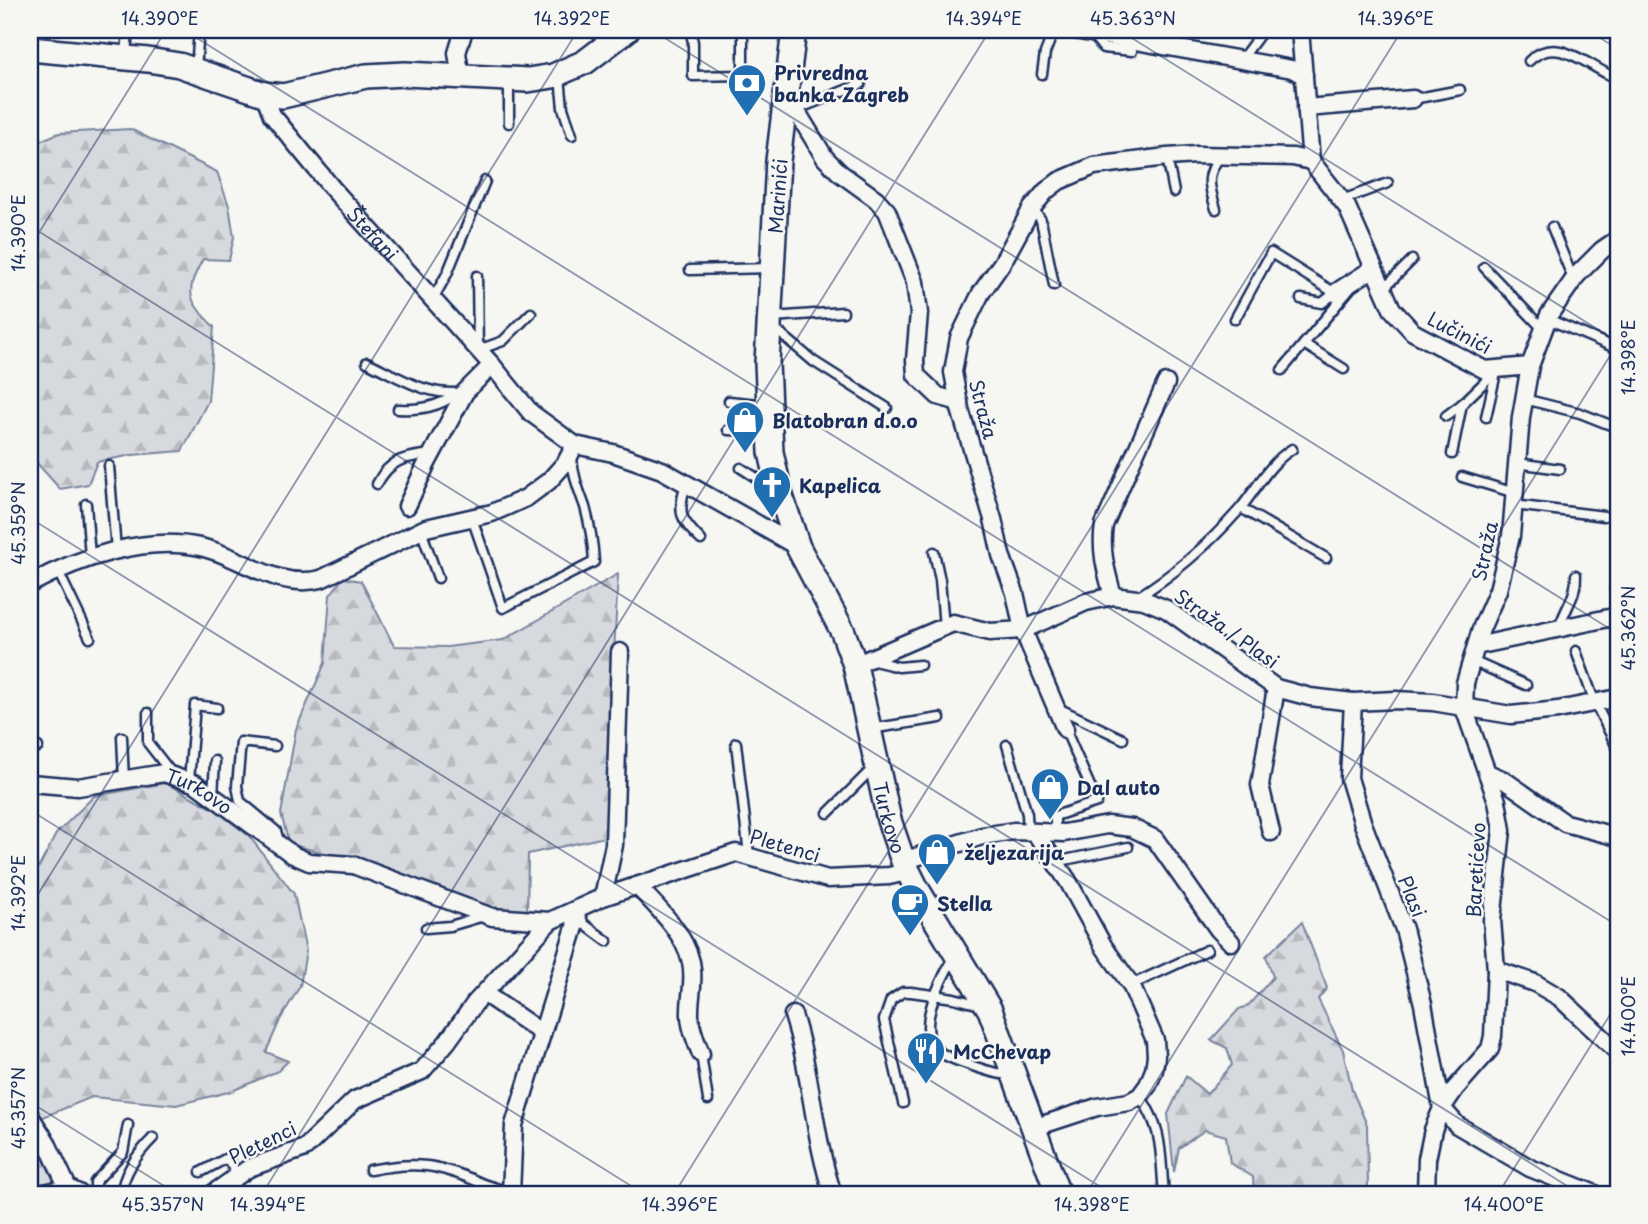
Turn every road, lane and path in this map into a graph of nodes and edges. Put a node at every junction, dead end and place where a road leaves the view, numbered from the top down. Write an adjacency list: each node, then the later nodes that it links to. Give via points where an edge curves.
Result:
1 (128, 30): 14 (lane)
2 (199, 30): 17 (lane)
3 (464, 30): 21 (street, via 457,53)
4 (627, 30): 18 (main road, via 585,62)
5 (690, 30): 6 (lane, via 694,76 743,75)
6 (743, 30)
7 (794, 30): 28 (main road, Marinići)
8 (1054, 30): 19 (lane)
9 (1263, 30): 15 (lane)
10 (1300, 30): 20 (street)
11 (1080, 31): 13 (lane, via 1103,48); 15 (street)
12 (33, 46): 14 (main road)
13 (1132, 51)
14 (126, 58): 17 (main road)
15 (1241, 60): 20 (street)
16 (1529, 61): 22 (lane, via 1550,48 1562,50)
17 (195, 71): 26 (main road)
18 (560, 73): 23 (main road); 31 (lane, via 563,108)
19 (1042, 74)
20 (1304, 75): 29 (street)
21 (461, 78): 23 (main road); 26 (main road, via 366,76 283,96)
22 (1618, 79)
23 (509, 80): 30 (lane)
24 (861, 84): 28 (lane)
25 (1460, 90): 27 (lane)
26 (264, 94): 54 (street, Štefani, via 280,125)
27 (1413, 99): 29 (street)
28 (790, 107): 45 (main road, Marinići, via 778,161); 75 (street, via 825,158 887,211 911,272 919,313 916,374 938,396)
29 (1306, 108): 34 (street)
30 (509, 123)
31 (572, 135)
32 (1220, 156): 33 (street); 34 (street); 40 (lane, via 1208,184)
33 (1167, 157): 37 (lane); 39 (street, Straža, via 1094,166 1059,181)
34 (1311, 161): 38 (street, Lučinići)
35 (485, 181): 54 (lane)
36 (1388, 183): 38 (lane)
37 (1174, 192)
38 (1342, 200): 46 (street, Lučinići)
39 (1032, 208): 51 (lane, via 1041,220); 75 (street, Straža, via 959,338 953,372)
40 (1216, 209)
41 (1552, 227): 50 (lane)
42 (1618, 239): 50 (street)
43 (1412, 260): 52 (lane)
44 (1484, 267): 60 (lane)
45 (772, 268): 47 (lane); 59 (main road, Marinići)
46 (1374, 268): 49 (street); 52 (street, Lučinići)
47 (690, 270)
48 (477, 276): 63 (lane)
49 (1359, 279): 53 (street); 61 (lane)
50 (1574, 280): 60 (street)
51 (1054, 285)
52 (1383, 289): 70 (street, Lučinići, via 1392,309 1413,332 1485,370)
53 (1335, 293): 55 (lane, via 1322,303); 58 (lane, via 1271,253)
54 (433, 299): 63 (street, Štefani)
55 (1301, 299)
56 (842, 312): 59 (lane)
57 (531, 313): 63 (lane, via 503,341)
58 (1235, 319)
59 (769, 321): 65 (main road, Marinići); 78 (lane, via 813,361)
60 (1546, 325): 62 (lane); 67 (street)
61 (1304, 344): 68 (lane); 69 (lane)
62 (1618, 349)
63 (478, 350): 66 (street, Štefani)
64 (367, 362): 72 (lane, via 426,390)
65 (767, 363): 77 (main road, Turkovo)
66 (492, 365): 72 (street); 85 (street, Štefani, via 531,413)
67 (1530, 366): 70 (street, Lučinići); 73 (street, Straža)
68 (1344, 369)
69 (1282, 370)
70 (1497, 370): 76 (lane); 81 (lane)
71 (1166, 383): 115 (street, via 1104,524 1102,560)
72 (461, 392): 79 (lane, via 434,406); 87 (street)
73 (1524, 399): 82 (lane); 89 (street, Straža)
74 (729, 401): 77 (lane)
75 (959, 402): 121 (street, Straža)
76 (1462, 404): 80 (lane); 88 (lane)
77 (769, 405): 84 (main road, Turkovo)
78 (887, 408)
79 (398, 409)
80 (1446, 416)
81 (1486, 417)
82 (1618, 428)
83 (728, 430): 84 (lane)
84 (770, 432): 96 (main road, Turkovo)
85 (574, 448): 95 (street, via 613,453); 102 (street, via 549,481 526,498); 102 (lane, via 573,477 588,519 594,562 503,608)
86 (1292, 449): 100 (lane, via 1269,469)
87 (432, 454): 94 (lane, via 405,457 385,469); 99 (street)
88 (1452, 454)
89 (1517, 463): 92 (lane); 97 (street, Straža)
90 (109, 466): 106 (lane)
91 (741, 468): 96 (lane)
92 (1560, 469)
93 (1462, 477): 97 (lane)
94 (377, 484)
95 (687, 484): 104 (lane, via 681,514); 105 (street)
96 (780, 493): 105 (main road, Turkovo)
97 (1514, 499): 101 (lane); 125 (street, Straža, via 1511,536)
98 (86, 505): 109 (lane)
99 (407, 506)
100 (1241, 508): 108 (lane); 116 (lane, via 1212,540)
101 (1604, 516)
102 (472, 517): 103 (street)
103 (421, 530): 106 (street, via 321,579 303,583 278,578 200,547 166,543); 112 (lane)
104 (701, 540)
105 (798, 547): 126 (main road, Turkovo)
106 (117, 551): 109 (street)
107 (934, 552): 119 (lane)
108 (1326, 558)
109 (90, 559): 110 (street)
110 (58, 571): 113 (street); 122 (lane)
111 (1576, 575): 120 (lane, via 1577,587)
112 (438, 579)
113 (30, 584)
114 (1615, 589): 117 (lane)
115 (1113, 596): 116 (street, Straža / Plasi); 121 (street, Straža / Plasi, via 1086,602)
116 (1135, 599): 129 (street, Straža / Plasi, via 1166,609)
117 (1618, 604)
118 (1618, 616): 120 (street)
119 (944, 627): 121 (street, Straža / Plasi); 126 (street, Straža / Plasi)
120 (1559, 628): 125 (street)
121 (1023, 631): 133 (street)
122 (90, 638)
123 (620, 652): 165 (street, via 614,845)
124 (1576, 652): 132 (lane)
125 (1474, 654): 128 (lane); 135 (street, Straža, via 1465,682)
126 (861, 662): 127 (lane); 138 (main road, Turkovo)
127 (920, 665)
128 (1526, 685)
129 (1276, 688): 131 (street, Straža / Plasi); 154 (street, via 1260,785)
130 (1618, 698): 132 (street, Straža / Plasi)
131 (1353, 702): 135 (street, Straža / Plasi, via 1396,700); 187 (street, Plasi, via 1349,778 1404,929)
132 (1595, 703): 135 (street, Straža / Plasi, via 1511,715); 145 (lane)
133 (1055, 706): 139 (street); 141 (lane)
134 (217, 708): 149 (lane, via 195,705)
135 (1464, 708): 148 (street, Baretićevo)
136 (148, 713): 149 (lane, via 148,743)
137 (940, 718): 138 (lane)
138 (869, 729): 147 (main road, Turkovo)
139 (1065, 729): 156 (lane, via 1097,802 1055,816)
140 (122, 737): 150 (lane)
141 (1123, 739)
142 (736, 743): 160 (lane)
143 (275, 746): 158 (lane, via 241,742 237,786 240,802 276,831)
144 (1007, 746): 155 (lane)
145 (1618, 749)
146 (215, 761): 152 (lane)
147 (876, 765): 153 (lane); 163 (main road, Turkovo)
148 (1488, 773): 157 (street, via 1565,823); 174 (street, Baretićevo, via 1502,830 1492,920)
149 (181, 779): 150 (street, Turkovo, via 164,773); 152 (street, Turkovo)
150 (124, 780): 151 (street, Turkovo, via 78,787)
151 (30, 783)
152 (213, 797): 158 (street, Turkovo)
153 (828, 813)
154 (1271, 832)
155 (1032, 833): 156 (street, Pletenci); 162 (street); 163 (street, Pletenci, via 982,836)
156 (1055, 834): 171 (street, Pletenci, via 1108,825 1132,828 1155,839)
157 (1618, 837)
158 (282, 847): 161 (street, Turkovo)
159 (1128, 847): 162 (lane)
160 (749, 855): 163 (street, Pletenci, via 828,879 890,876); 164 (street, Pletenci, via 715,858)
161 (309, 862): 167 (street, Pletenci, via 353,865)
162 (1055, 862): 175 (street)
163 (905, 867): 173 (main road, Turkovo)
164 (637, 886): 165 (street, Pletenci); 182 (street, via 665,916 691,960 689,1013)
165 (603, 897): 166 (street, Pletenci)
166 (577, 909): 168 (street, Pletenci); 170 (lane, via 584,924); 180 (street)
167 (487, 915): 168 (street, Pletenci); 169 (lane)
168 (550, 921): 176 (street, Pletenci)
169 (426, 928)
170 (607, 941)
171 (1230, 942)
172 (1206, 950): 175 (lane)
173 (957, 953): 177 (lane); 178 (main road, Turkovo)
174 (1496, 970): 181 (street, via 1559,997); 187 (street, Baretićevo, via 1490,1049)
175 (1131, 985): 184 (street, via 1156,1056 1149,1085)
176 (485, 994): 180 (street); 194 (street, Pletenci, via 422,1071 355,1100 304,1148)
177 (935, 996): 178 (lane); 183 (lane, via 928,1027 936,1049 977,1068); 186 (lane, via 903,992 885,1011)
178 (990, 1010): 183 (main road, Turkovo)
179 (793, 1016): 201 (street)
180 (542, 1034): 200 (street, via 514,1125)
181 (1618, 1052)
182 (701, 1054): 185 (lane)
183 (1012, 1076): 190 (main road, Turkovo)
184 (1140, 1096): 190 (street); 203 (lane, via 1155,1119)
185 (708, 1100)
186 (903, 1103)
187 (1442, 1108): 204 (street, Baretićevo, via 1429,1145); 205 (street, via 1457,1125 1530,1168)
188 (30, 1116): 195 (street)
189 (128, 1125): 197 (lane, via 123,1152 95,1182)
190 (1033, 1128): 202 (main road, Turkovo)
191 (153, 1138): 198 (lane, via 139,1153)
192 (370, 1170): 200 (lane, via 424,1165)
193 (201, 1172): 194 (lane, via 227,1158)
194 (238, 1176): 199 (street, Pletenci)
195 (74, 1191): 196 (street)
196 (39, 1194)
197 (94, 1194)
198 (121, 1194)
199 (212, 1194)
200 (511, 1194)
201 (833, 1194)
202 (1058, 1194)
203 (1164, 1194)
204 (1426, 1194)
205 (1595, 1194)

